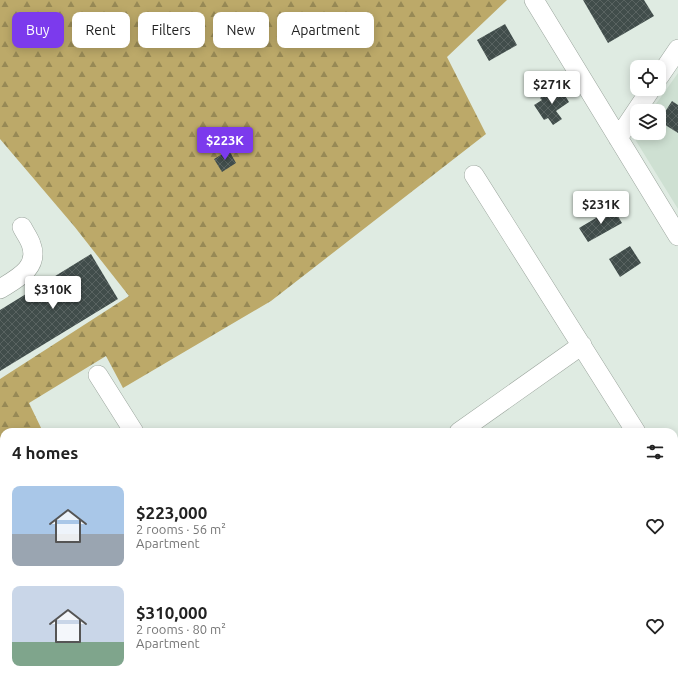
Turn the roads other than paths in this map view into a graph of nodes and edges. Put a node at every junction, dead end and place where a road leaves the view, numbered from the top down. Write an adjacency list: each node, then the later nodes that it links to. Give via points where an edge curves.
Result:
1 (534, 0): 5 (street)
2 (678, 48): 3 (street)
3 (666, 66)
4 (646, 96): 5 (street)
5 (618, 138): 8 (street)
6 (474, 175): 10 (street)
7 (22, 227): 9 (street, via 31,244 33,254 30,265 25,273)
8 (676, 227)
9 (0, 289)
10 (582, 345): 13 (street); 14 (street)
11 (98, 376): 12 (street)
12 (131, 428)
13 (465, 428)
14 (634, 428)

